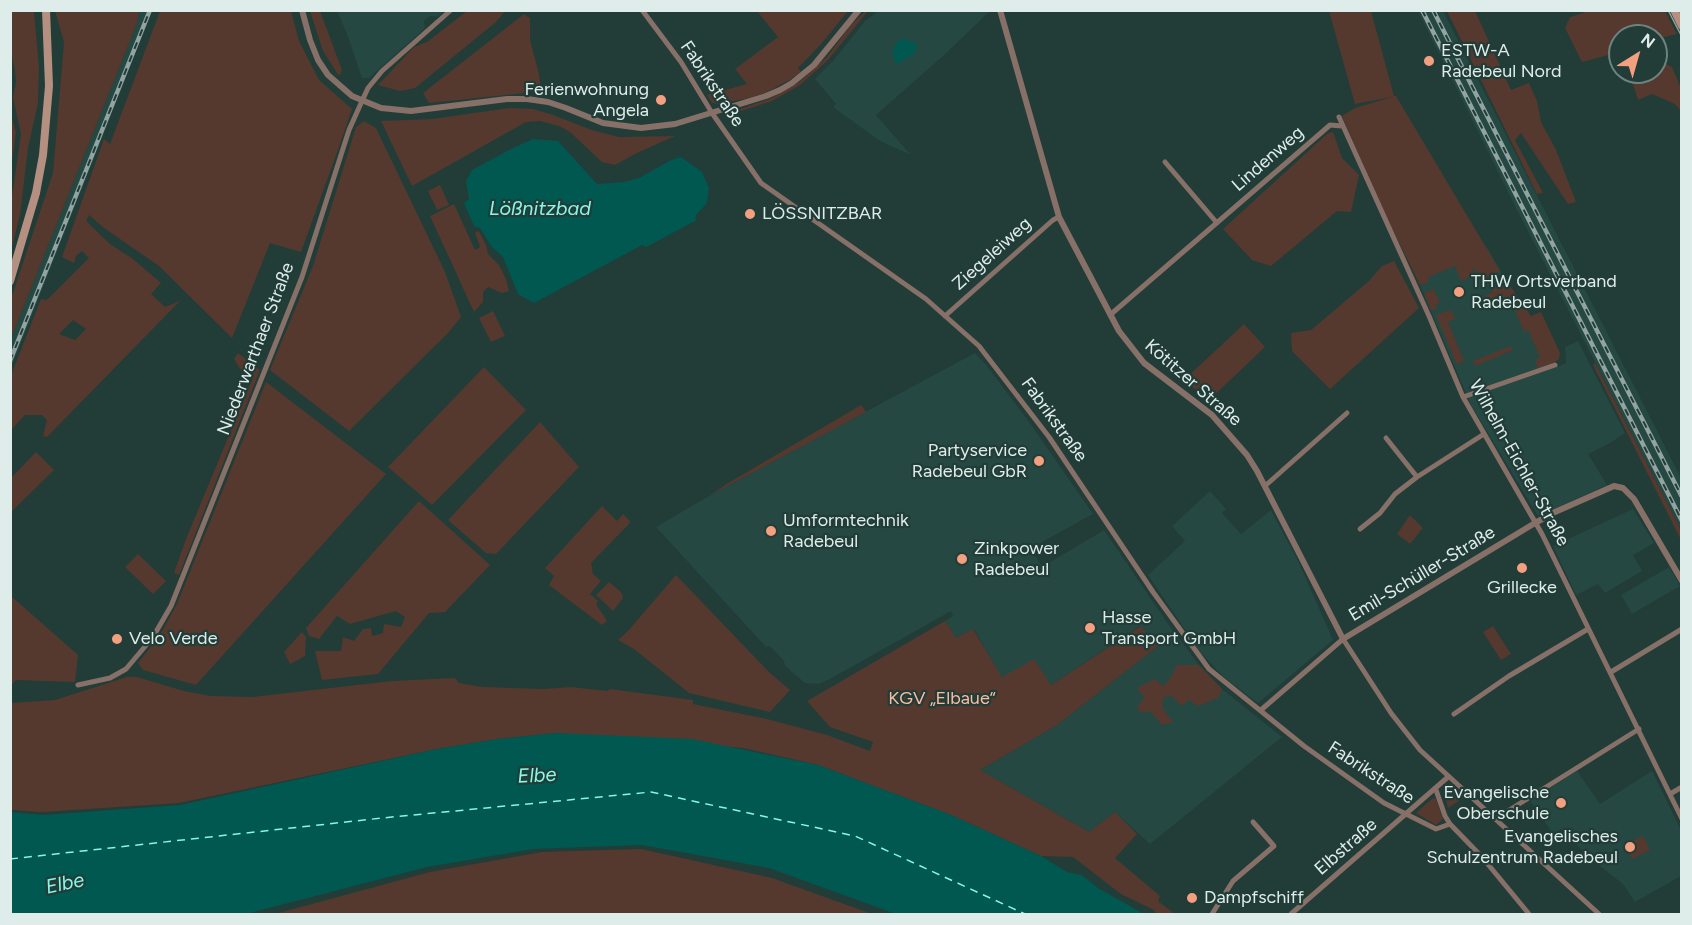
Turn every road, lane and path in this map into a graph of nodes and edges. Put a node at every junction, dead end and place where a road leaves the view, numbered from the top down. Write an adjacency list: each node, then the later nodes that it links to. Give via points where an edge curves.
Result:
1 (46, 10): 16 (main road, via 49,86 43,155)
2 (302, 10): 9 (street, via 318,60 340,87)
3 (451, 10): 9 (street, Niederwarthaer Straße, via 377,75)
4 (642, 10): 10 (street, Fabrikstraße, via 681,62)
5 (859, 10): 10 (street, via 814,65 792,83 766,96)
6 (1000, 10): 14 (street, Kötitzer Straße)
7 (1674, 10): 8 (main road)
8 (1682, 26)
9 (362, 101): 10 (street, via 381,108 411,111 527,99 557,105 603,123 641,128 675,124); 33 (street, Niederwarthaer Straße, via 302,277 171,606 153,637 126,669 110,678)
10 (712, 113): 18 (street, Fabrikstraße, via 769,190)
11 (1339, 117): 12 (street, Wilhelm-Eichler-Straße)
12 (1342, 126): 15 (street, Lindenweg, via 1330,125); 20 (street, Wilhelm-Eichler-Straße)
13 (1165, 162): 15 (street)
14 (1059, 217): 17 (street, Kötitzer Straße); 18 (street, Ziegeleiweg)
15 (1217, 223): 17 (street, Lindenweg)
16 (10, 282)
17 (1110, 315): 25 (street, Kötitzer Straße, via 1144,363 1221,424 1247,455)
18 (945, 316): 34 (street, Fabrikstraße, via 979,346 1044,431 1209,669)
19 (1555, 365): 20 (street)
20 (1463, 397): 22 (street, Wilhelm-Eichler-Straße)
21 (1347, 413): 25 (street)
22 (1484, 434): 24 (street); 26 (street, Wilhelm-Eichler-Straße)
23 (1386, 438): 24 (street)
24 (1417, 477): 27 (street)
25 (1265, 486): 31 (street, Kötitzer Straße)
26 (1535, 522): 28 (street, Emil-Schüller-Straße, via 1614,486 1623,488 1634,499); 29 (street, Wilhelm-Eichler-Straße); 31 (street, Emil-Schüller-Straße)
27 (1360, 529)
28 (1682, 581)
29 (1588, 629): 32 (street, Wilhelm-Eichler-Straße); 35 (street)
30 (1682, 629): 32 (street)
31 (1343, 639): 34 (street, Emil-Schüller-Straße); 37 (street, Kötitzer Straße, via 1411,740)
32 (1611, 672): 36 (street, Wilhelm-Eichler-Straße)
33 (78, 685)
34 (1261, 710): 41 (street, Fabrikstraße, via 1353,782)
35 (1454, 714)
36 (1639, 729): 40 (street, Wilhelm-Eichler-Straße); 42 (street)
37 (1448, 777): 39 (street, Elbstraße); 42 (street, Kötitzer Straße)
38 (1682, 787): 40 (street)
39 (1436, 790): 41 (street, Elbstraße); 45 (street)
40 (1670, 794): 43 (street, Wilhelm-Eichler-Straße)
41 (1406, 815): 45 (street, Fabrikstraße, via 1436,829); 47 (street, Elbstraße)
42 (1495, 819): 49 (street, Kötitzer Straße)
43 (1682, 819)
44 (1253, 822): 46 (street, via 1274,846 1233,881)
45 (1450, 824): 48 (street)
46 (1212, 915)
47 (1291, 915)
48 (1529, 915)
49 (1599, 915)

